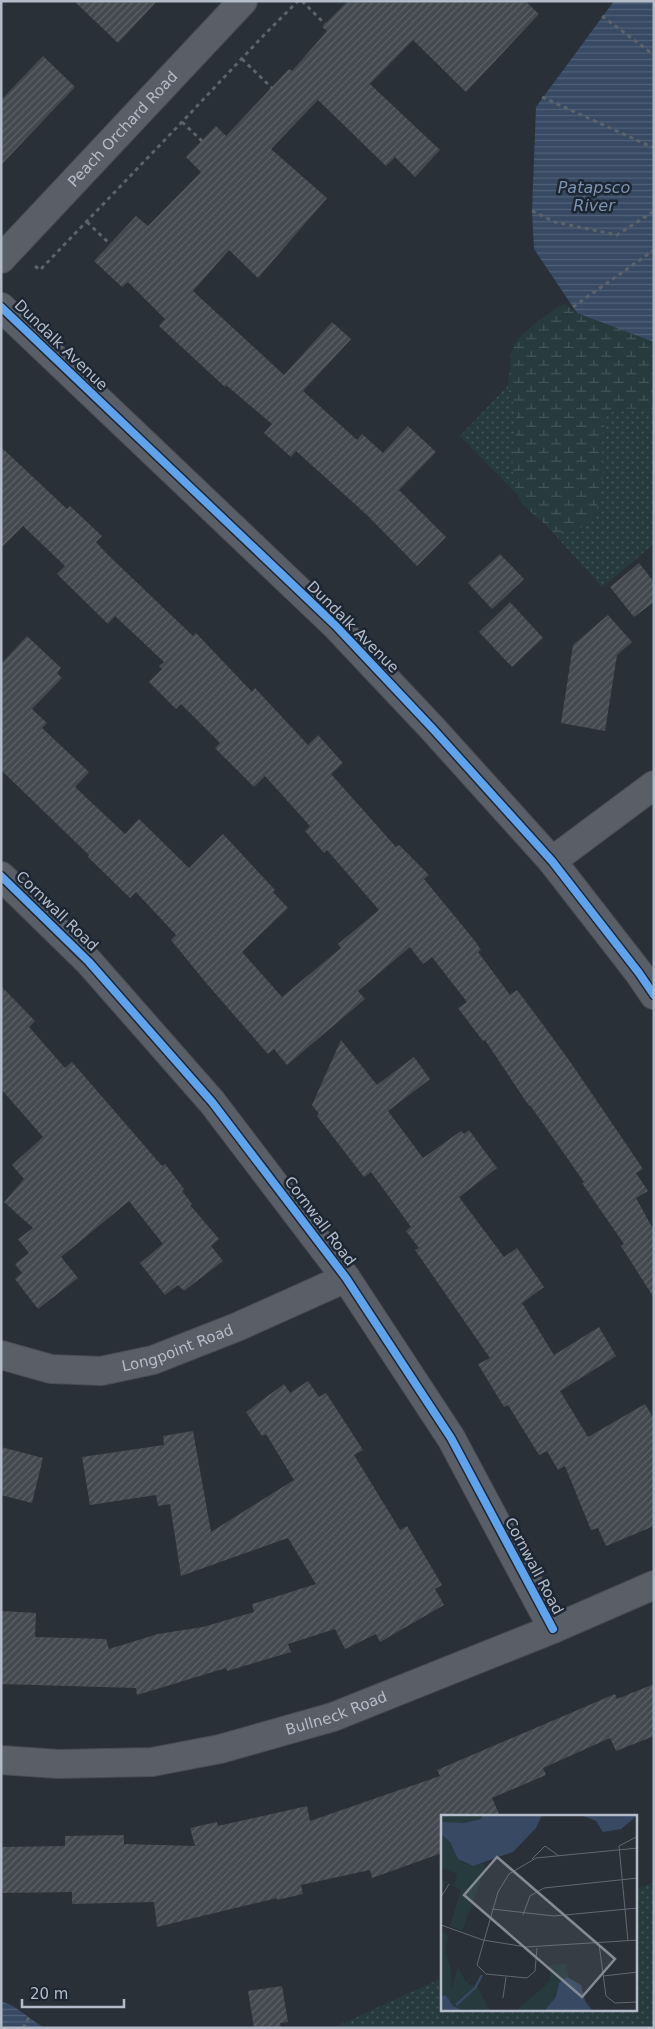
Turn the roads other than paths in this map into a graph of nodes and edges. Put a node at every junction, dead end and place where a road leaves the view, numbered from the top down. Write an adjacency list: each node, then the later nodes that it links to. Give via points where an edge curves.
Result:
1 (243, 1): 2 (street, Peach Orchard Road)
2 (7, 252)
3 (1, 307): 5 (street, Dundalk Avenue, via 335,625)
4 (654, 785): 5 (street)
5 (552, 861): 7 (street, Dundalk Avenue)
6 (1, 876): 8 (street, Cornwall Road, via 89,962 212,1102)
7 (654, 995)
8 (346, 1278): 9 (street, Longpoint Road, via 237,1327 162,1356 101,1371 51,1369); 11 (street, Cornwall Road, via 451,1438)
9 (1, 1355)
10 (654, 1586): 11 (street, Bullneck Road)
11 (552, 1629): 12 (street, Bullneck Road, via 333,1717 220,1749 152,1762 58,1764)
12 (1, 1760)

